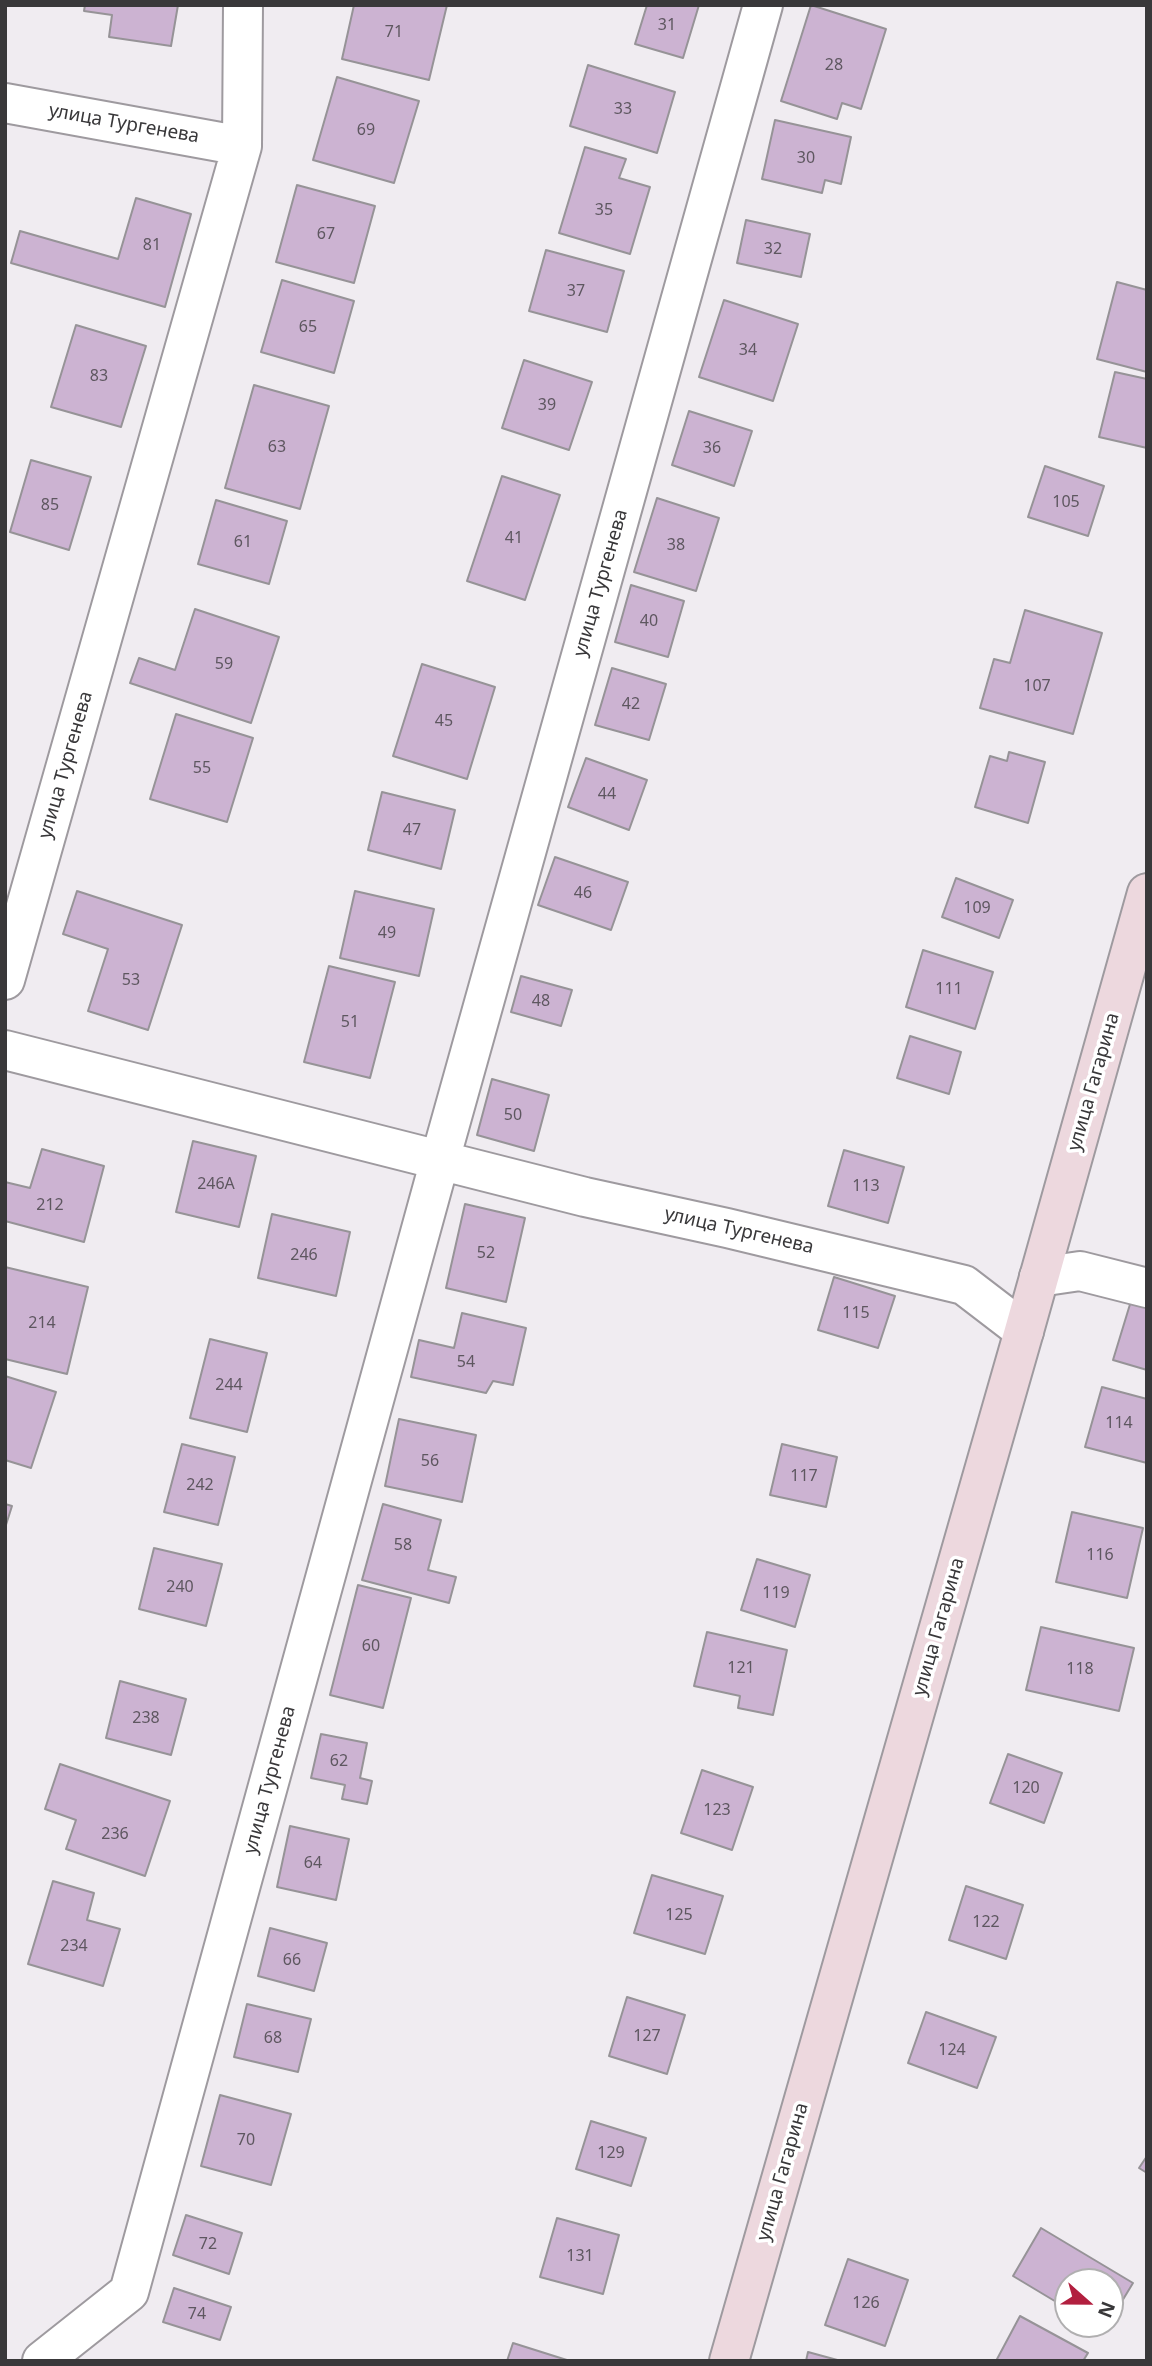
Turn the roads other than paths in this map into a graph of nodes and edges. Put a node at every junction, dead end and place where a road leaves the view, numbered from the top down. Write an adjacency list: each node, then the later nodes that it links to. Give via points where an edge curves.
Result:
1 (243, 5): 4 (street, улица Тургенева)
2 (763, 5): 8 (street, улица Тургенева)
3 (5, 103): 4 (street, улица Тургенева)
4 (242, 146): 6 (street, улица Тургенева)
5 (1147, 893): 9 (main road, улица Гагарина)
6 (5, 980)
7 (5, 1050): 8 (street, улица Тургенева)
8 (440, 1160): 11 (street, улица Тургенева, via 964,1285); 12 (street, улица Тургенева, via 129,2292)
9 (1039, 1276): 10 (street, via 1080,1271); 11 (main road, улица Гагарина)
10 (1147, 1288)
11 (1024, 1331): 13 (main road, улица Гагарина)
12 (42, 2361)
13 (729, 2361)

